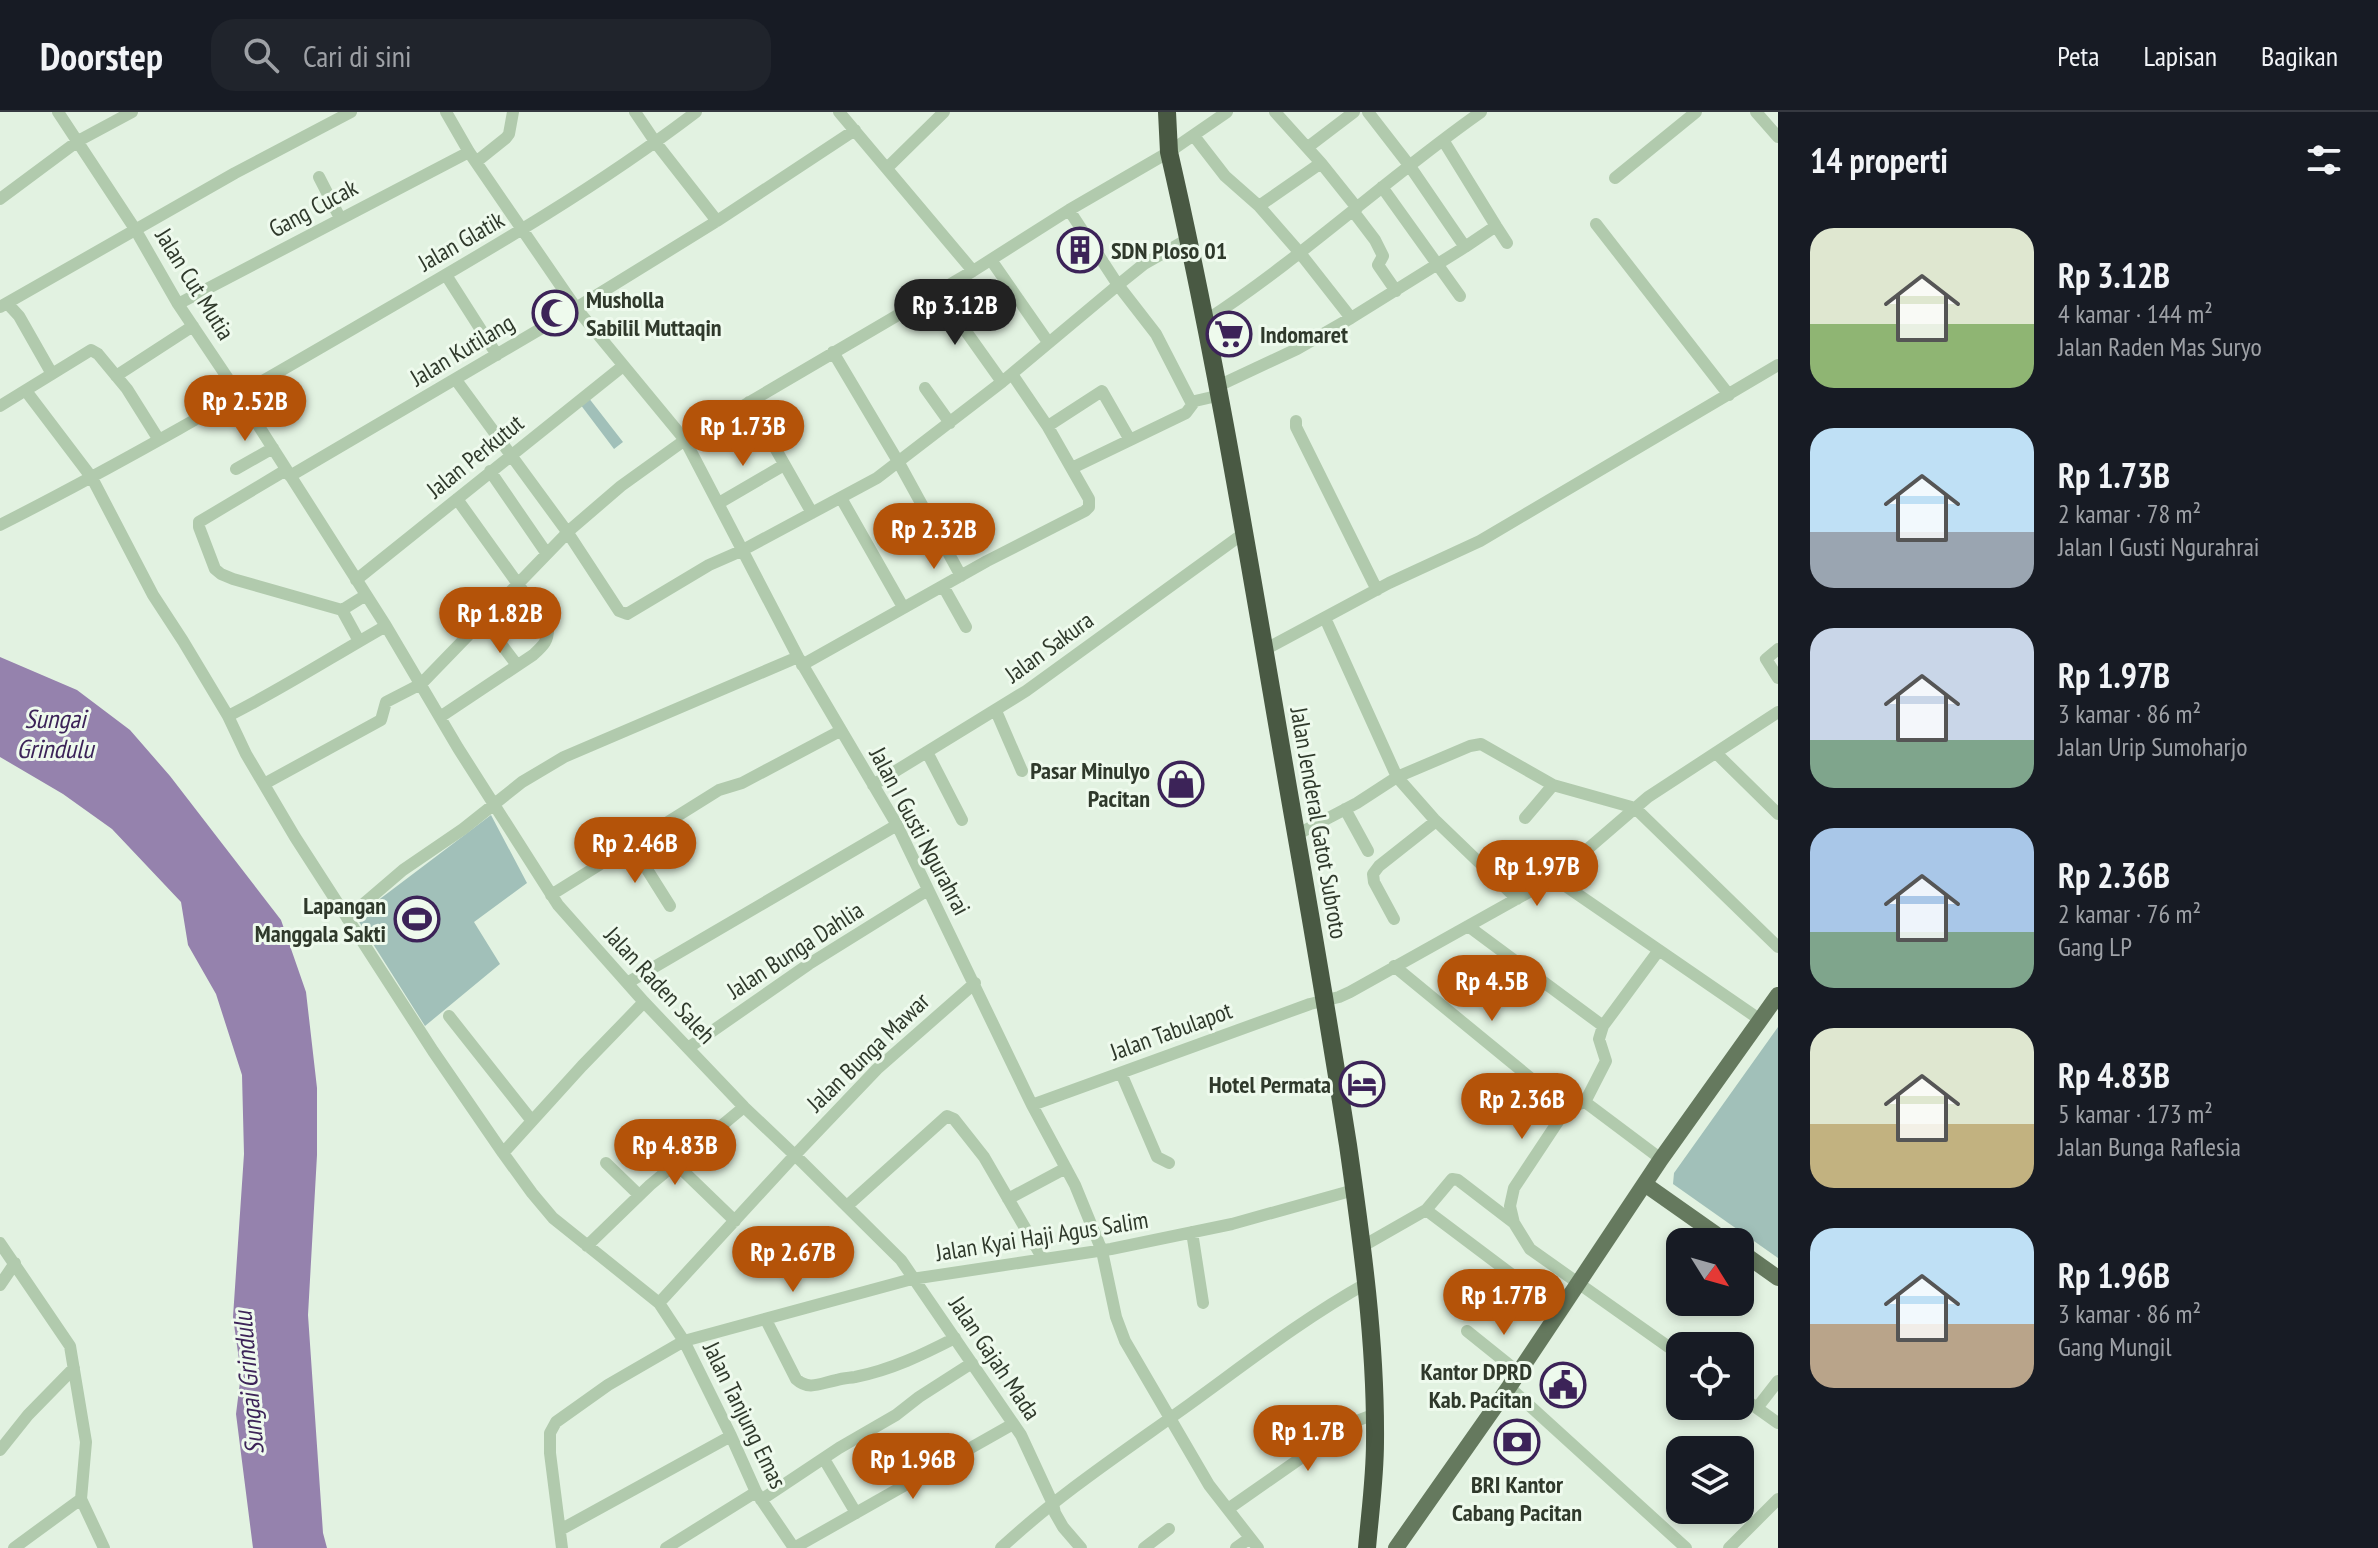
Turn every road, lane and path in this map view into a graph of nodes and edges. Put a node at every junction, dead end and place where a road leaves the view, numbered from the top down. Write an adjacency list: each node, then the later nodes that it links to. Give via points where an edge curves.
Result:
1 (58, 112): 22 (street, Jalan Cut Mutia)
2 (132, 112): 22 (street)
3 (351, 112): 41 (street)
4 (446, 112): 26 (street, Jalan I Gusti Ngurahrai)
5 (513, 112): 26 (street, Gang Cucak, via 506,138)
6 (635, 112): 23 (street)
7 (696, 112): 23 (street, Jalan Glatik)
8 (839, 112): 18 (street)
9 (944, 112): 29 (street)
10 (1167, 112): 25 (highway, Jalan Jenderal Gatot Subroto)
11 (1227, 112): 19 (street)
12 (1275, 112): 24 (street)
13 (1354, 112): 24 (street)
14 (1368, 112): 28 (street)
15 (1696, 112): 31 (street)
16 (1756, 112): 20 (street)
17 (1472, 114): 21 (street)
18 (855, 130): 29 (street); 38 (street, Jalan Kutilang)
19 (1194, 136): 25 (street); 34 (street, via 1225,176)
20 (1778, 137)
21 (1443, 140): 28 (street); 40 (street)
22 (78, 141): 33 (street); 41 (street, Jalan Cut Mutia)
23 (656, 143): 38 (street); 42 (street, Jalan Glatik)
24 (1308, 147): 27 (street)
25 (1169, 152): 36 (street); 43 (highway, Jalan Jenderal Gatot Subroto)
26 (472, 157): 37 (street, Gang Cucak); 42 (street, Jalan I Gusti Ngurahrai)
27 (1321, 163): 34 (street); 35 (street)
28 (1409, 165): 32 (street); 45 (street)
29 (887, 168): 49 (street)
30 (319, 177): 37 (street)
31 (1615, 178)
32 (1382, 187): 35 (street); 48 (street)
33 (0, 199)
34 (1259, 206): 46 (street)
35 (1355, 209): 46 (street); 52 (street, via 1380,248 1378,266)
36 (1069, 210): 47 (street); 51 (street)
37 (340, 218): 55 (street, Gang Cucak)
38 (717, 221): 57 (street, Jalan Kutilang)
39 (1596, 224): 74 (street)
40 (1496, 226): 44 (street); 45 (street)
41 (135, 229): 55 (street, Jalan Cut Mutia); 56 (street)
42 (522, 230): 50 (street, Jalan Glatik); 57 (street, Jalan I Gusti Ngurahrai)
43 (1188, 239): 51 (street); 58 (highway, Jalan Jenderal Gatot Subroto)
44 (1507, 243)
45 (1465, 247): 48 (street)
46 (1300, 253): 58 (street); 59 (street)
47 (991, 260): 49 (street); 61 (street)
48 (1437, 265): 52 (street); 54 (street)
49 (973, 271): 53 (street)
50 (446, 275): 63 (street); 73 (street, Jalan Glatik)
51 (1118, 285): 61 (street); 76 (street, via 1156,334)
52 (1396, 291): 59 (street)
53 (938, 292): 62 (street); 68 (street)
54 (1460, 296)
55 (178, 304): 60 (street, Jalan Cut Mutia)
56 (3, 305): 66 (street, via 19,316)
57 (576, 308): 63 (street, Jalan Kutilang); 65 (street, Jalan I Gusti Ngurahrai)
58 (1215, 314): 70 (highway, Jalan Jenderal Gatot Subroto)
59 (1351, 318): 70 (street)
60 (193, 326): 67 (street); 73 (street, Jalan Cut Mutia)
61 (1048, 342): 68 (street)
62 (833, 352): 75 (street); 86 (street)
63 (497, 355): 69 (street, Jalan Kutilang)
64 (1778, 365): 74 (street)
65 (623, 366): 82 (street, Jalan I Gusti Ngurahrai); 85 (street, Jalan Perkutut)
66 (52, 374): 67 (street, via 91,350); 72 (street)
67 (116, 376): 81 (street)
68 (1007, 378): 79 (street); 80 (street)
69 (456, 380): 85 (street); 91 (street, Jalan Kutilang)
70 (1224, 386): 76 (street); 99 (highway, Jalan Jenderal Gatot Subroto)
71 (925, 388): 79 (street)
72 (26, 391): 77 (street); 92 (street, Jalan Tanjung Emas)
73 (239, 395): 81 (street, Jalan Glatik); 84 (street, Jalan Cut Mutia)
74 (1729, 395): 106 (street, via 1480,541)
75 (749, 402): 82 (street); 87 (street)
76 (1192, 404): 83 (street, via 1186,413)
77 (0, 406)
78 (1296, 421): 106 (street)
79 (950, 423): 86 (street)
80 (1048, 426): 83 (street, via 1102,391); 88 (street)
81 (159, 440): 92 (street, Jalan Glatik)
82 (685, 440): 95 (street, Jalan I Gusti Ngurahrai); 98 (street)
83 (1130, 440): 88 (street)
84 (273, 448): 89 (street); 91 (street, Jalan Cut Mutia)
85 (512, 454): 90 (street, Jalan Perkutut); 98 (street)
86 (899, 463): 93 (street); 102 (street)
87 (784, 465): 95 (street); 96 (street)
88 (1072, 468): 102 (street, via 1089,499 1085,511)
89 (236, 469)
90 (490, 471): 94 (street, Jalan Perkutut); 101 (street)
91 (288, 473): 103 (street, Jalan Cut Mutia); 109 (street, Jalan Kutilang, via 199,522 215,569)
92 (92, 478): 97 (street, Jalan Glatik); 123 (street, Jalan Tanjung Emas, via 153,595)
93 (841, 498): 96 (street); 108 (street)
94 (457, 499): 103 (street, Jalan Perkutut); 104 (street)
95 (719, 503): 100 (street, Jalan I Gusti Ngurahrai)
96 (812, 513): 100 (street)
97 (0, 525)
98 (568, 533): 100 (street, via 619,611 627,614); 101 (street)
99 (1244, 533): 115 (highway, Jalan Jenderal Gatot Subroto); 121 (street, Jalan Sakura)
100 (741, 551): 117 (street, Jalan I Gusti Ngurahrai)
101 (547, 554): 104 (street)
102 (961, 576): 105 (street)
103 (356, 580): 107 (street, Jalan Cut Mutia)
104 (517, 585): 111 (street); 118 (street, via 548,626 549,635)
105 (943, 586): 108 (street); 113 (street)
106 (1377, 590): 110 (street)
107 (366, 595): 109 (street); 112 (street, Jalan Cut Mutia)
108 (903, 607): 117 (street)
109 (342, 610): 114 (street)
110 (1325, 618): 115 (street); 129 (street)
111 (483, 620): 118 (street); 120 (street)
112 (386, 626): 114 (street); 120 (street, Jalan Cut Mutia)
113 (966, 627)
114 (359, 641): 123 (street)
115 (1266, 649): 141 (highway, Jalan Jenderal Gatot Subroto)
116 (1778, 649): 119 (street, via 1766,659)
117 (800, 661): 125 (street, Jalan I Gusti Ngurahrai); 133 (street, via 564,757)
118 (517, 665): 124 (street)
119 (1778, 678)
120 (421, 684): 124 (street, Jalan Raden Saleh); 130 (street, via 386,702 379,721)
121 (996, 711): 126 (street, Jalan Sakura); 128 (street)
122 (1778, 712): 127 (street, Jalan Tabulapot)
123 (228, 716): 130 (street, Jalan Tanjung Emas)
124 (440, 717): 133 (street, Jalan Raden Saleh)
125 (840, 731): 131 (street, Jalan I Gusti Ngurahrai); 142 (street, via 719,790)
126 (927, 752): 131 (street, Jalan Sakura); 138 (street)
127 (1716, 753): 134 (street, Jalan Tabulapot); 136 (street)
128 (1022, 771)
129 (1397, 777): 132 (street, via 1481,744); 135 (street); 139 (street)
130 (264, 784): 149 (street, Jalan Tanjung Emas)
131 (873, 785): 140 (street, Jalan I Gusti Ngurahrai)
132 (1553, 785): 134 (street); 137 (street)
133 (494, 805): 146 (street, Jalan Raden Saleh); 149 (street)
134 (1635, 808): 144 (street, Jalan Tabulapot); 152 (street)
135 (1345, 809): 141 (street); 143 (street)
136 (1778, 814)
137 (1525, 818)
138 (962, 820)
139 (1436, 821): 147 (street); 150 (street, via 1373,874)
140 (897, 825): 145 (street, Jalan I Gusti Ngurahrai); 155 (street)
141 (1296, 835): 158 (highway, Jalan Jenderal Gatot Subroto)
142 (631, 844): 146 (street); 148 (street)
143 (1368, 851)
144 (1554, 878): 147 (street, Jalan Tabulapot); 153 (street)
145 (928, 890): 156 (street, Jalan I Gusti Ngurahrai); 163 (street, Jalan Bunga Dahlia)
146 (551, 895): 155 (street, Jalan Raden Saleh)
147 (1517, 899): 151 (street, Jalan Tabulapot)
148 (670, 906)
149 (347, 918): 170 (street, Jalan Tanjung Emas)
150 (1394, 919)
151 (1468, 926): 154 (street, Jalan Tabulapot); 162 (street)
152 (1778, 947)
153 (1659, 950): 161 (street); 162 (street)
154 (1394, 966): 158 (street, Jalan Tabulapot); 168 (street)
155 (627, 983): 159 (street, Jalan Raden Saleh)
156 (975, 983): 166 (street, Jalan I Gusti Ngurahrai); 171 (street, Jalan Bunga Mawar, via 877,1069)
157 (1778, 995): 161 (main road)
158 (1325, 1000): 164 (street, Jalan Tabulapot); 178 (highway, Jalan Jenderal Gatot Subroto)
159 (644, 1002): 163 (street, Jalan Raden Saleh); 169 (street)
160 (449, 1016): 169 (street)
161 (1759, 1019): 172 (main road)
162 (1603, 1026): 165 (street, via 1599,1039 1606,1061)
163 (688, 1048): 167 (street, Jalan Raden Saleh)
164 (1121, 1073): 166 (street, Jalan Tabulapot); 174 (street, via 1157,1157)
165 (1585, 1102): 168 (street); 172 (street)
166 (1032, 1105): 176 (street, Jalan I Gusti Ngurahrai)
167 (744, 1107): 171 (street, Jalan Raden Saleh); 175 (street)
168 (1567, 1108): 184 (street, via 1514,1188)
169 (532, 1121): 170 (street)
170 (503, 1153): 188 (street, Jalan Tanjung Emas, via 553,1218)
171 (795, 1155): 181 (street, Jalan Raden Saleh); 183 (street, Jalan Bunga Mawar)
172 (1661, 1159): 177 (main road)
173 (606, 1163): 179 (street)
174 (1169, 1163)
175 (676, 1164): 179 (street); 183 (street)
176 (1066, 1168): 180 (street); 190 (street, Jalan I Gusti Ngurahrai)
177 (1646, 1185): 185 (main road); 197 (main road)
178 (1354, 1190): 186 (street, Jalan Kyai Haji Agus Salim); 189 (highway, Jalan Jenderal Gatot Subroto)
179 (639, 1195): 188 (street)
180 (1008, 1199): 181 (street, via 984,1157 947,1116); 191 (street)
181 (847, 1206): 195 (street, Jalan Raden Saleh, via 901,1260)
182 (1426, 1210): 184 (street, via 1452,1179); 189 (street); 201 (street)
183 (735, 1221): 199 (street, Jalan Bunga Mawar)
184 (1514, 1223): 197 (street, via 1530,1249)
185 (1707, 1228)
186 (1192, 1232): 190 (street, Jalan Kyai Haji Agus Salim); 200 (street)
187 (0, 1243): 193 (street)
188 (587, 1246): 199 (street, Jalan Tanjung Emas)
189 (1363, 1246): 196 (highway, Jalan Jenderal Gatot Subroto)
190 (1102, 1251): 191 (street, Jalan Kyai Haji Agus Salim); 215 (street, Jalan I Gusti Ngurahrai, via 1125,1341)
191 (1043, 1259): 195 (street, Jalan Kyai Haji Agus Salim)
192 (1754, 1261): 194 (main road)
193 (15, 1263): 198 (street); 208 (street, via 70,1346)
194 (1778, 1278)
195 (912, 1279): 202 (street, Jalan Kyai Haji Agus Salim); 204 (street, Jalan Gajah Mada)
196 (1367, 1283): 214 (highway, Jalan Jenderal Gatot Subroto); 215 (street)
197 (1577, 1284): 201 (main road); 206 (street)
198 (0, 1285)
199 (659, 1303): 205 (street, Jalan Tanjung Emas)
200 (1203, 1303)
201 (1559, 1310): 209 (main road)
202 (766, 1320): 204 (street, via 796,1379 810,1387 915,1358); 205 (street, Jalan Kyai Haji Agus Salim)
203 (1467, 1331): 209 (street)
204 (955, 1338): 207 (street, Jalan Gajah Mada)
205 (684, 1341): 218 (street, Jalan Tanjung Emas); 228 (street, Jalan Kyai Haji Agus Salim, via 556,1422 550,1453)
206 (1666, 1345)
207 (972, 1363): 217 (street, Jalan Gajah Mada); 220 (street)
208 (74, 1368): 219 (street); 222 (street, via 86,1442)
209 (1518, 1372): 211 (main road)
210 (1778, 1381): 213 (street)
211 (1509, 1387): 241 (main road); 242 (street)
212 (1754, 1406): 213 (street)
213 (1757, 1408): 216 (street)
214 (1375, 1414): 225 (street, via 1351,1423); 240 (highway, Jalan Jenderal Gatot Subroto)
215 (1169, 1419): 224 (street); 225 (street, Jalan I Gusti Ngurahrai)
216 (1778, 1423)
217 (1013, 1424): 224 (street, Jalan Gajah Mada); 226 (street)
218 (731, 1436): 221 (street, Jalan Tanjung Emas); 228 (street)
219 (0, 1450)
220 (824, 1459): 221 (street); 226 (street)
221 (758, 1496): 234 (street); 235 (street, Jalan Tanjung Emas)
222 (81, 1499): 231 (street); 232 (street)
223 (1778, 1499): 230 (street)
224 (1053, 1504): 236 (street); 237 (street, Jalan Gajah Mada)
225 (1228, 1509): 229 (street, Jalan I Gusti Ngurahrai)
226 (856, 1513): 235 (street)
227 (1169, 1529): 238 (street)
228 (560, 1530): 233 (street, Jalan Kyai Haji Agus Salim)
229 (1254, 1543): 239 (street)
230 (1737, 1546)
231 (14, 1548)
232 (104, 1548)
233 (562, 1548)
234 (666, 1548)
235 (794, 1548)
236 (1001, 1548)
237 (1081, 1548)
238 (1144, 1548)
239 (1236, 1548)
240 (1367, 1548)
241 (1396, 1548)
242 (1686, 1548)

